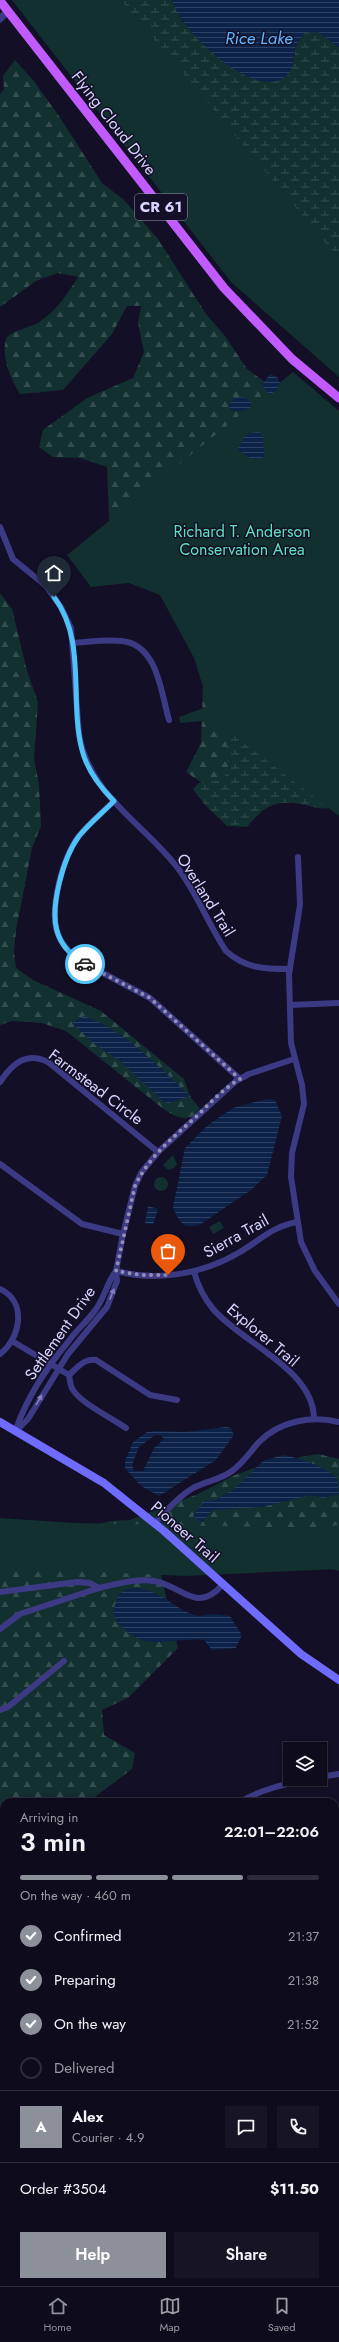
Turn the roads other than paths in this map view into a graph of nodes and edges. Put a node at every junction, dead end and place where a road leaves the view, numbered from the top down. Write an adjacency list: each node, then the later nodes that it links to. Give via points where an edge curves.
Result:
1 (0, 1): 2 (main road, Flying Cloud Drive / CR 61)
2 (8, 11): 3 (street); 4 (main road, Flying Cloud Drive / CR 61, via 224,288 292,359)
3 (0, 19)
4 (339, 398)
5 (0, 527): 6 (street, Overland Trail, via 13,560 46,586 61,607 71,628)
6 (73, 643): 7 (street, via 116,640 140,648 152,661); 8 (street, Overland Trail, via 82,751 96,780)
7 (169, 720)
8 (114, 801): 10 (street, Overland Trail, via 177,868 226,951 236,959 257,968); 14 (street, via 79,837 64,862 53,914 58,937 74,956 84,963 150,998)
9 (298, 857): 10 (street, via 300,905)
10 (290, 969): 12 (street)
11 (338, 1004): 12 (street)
12 (290, 1005): 13 (street)
13 (294, 1059): 14 (street, Settlement Drive); 18 (street, via 302,1085 304,1104 290,1165)
14 (240, 1079): 16 (street, Settlement Drive)
15 (0, 1082): 16 (street, Farmstead Circle, via 20,1060 34,1058 48,1062)
16 (158, 1152): 19 (street, Settlement Drive, via 141,1173 135,1186)
17 (0, 1164): 19 (street, via 78,1222)
18 (297, 1222): 21 (street, Sierra Trail, via 275,1228 226,1259); 23 (street, via 307,1257)
19 (123, 1234): 20 (street, Settlement Drive)
20 (116, 1271): 21 (street, Sierra Trail, via 159,1276); 26 (street, Settlement Drive, via 95,1310); 27 (street, Settlement Drive, one-way to 20, via 107,1307 117,1281)
21 (194, 1272): 30 (street, Explorer Trail, via 205,1299 214,1311 269,1354 307,1393 314,1408)
22 (0, 1289): 24 (street, via 8,1294 17,1306 19,1319)
23 (339, 1304)
24 (12, 1341): 25 (street); 26 (street)
25 (0, 1354)
26 (51, 1364): 27 (street); 34 (street, Settlement Drive, via 21,1415)
27 (58, 1369): 28 (street); 34 (street, Settlement Drive, one-way to 27, via 28,1419)
28 (69, 1376): 29 (street, via 87,1360 96,1360 150,1395); 33 (street, via 76,1394 104,1416 111,1417)
29 (177, 1400)
30 (314, 1418): 32 (street); 35 (street, via 297,1421 272,1432 231,1472 190,1490)
31 (0, 1422): 34 (main road, Pioneer Trail)
32 (339, 1422)
33 (126, 1428)
34 (16, 1431): 35 (main road, Pioneer Trail, via 104,1483)
35 (155, 1523): 36 (main road, Pioneer Trail)
36 (223, 1584): 37 (street, via 210,1596 195,1598 155,1581 127,1581); 41 (main road, Pioneer Trail, via 301,1654)
37 (99, 1588): 38 (street, via 90,1583 78,1582); 39 (street, via 20,1614)
38 (0, 1592)
39 (0, 1629)
40 (64, 1662): 42 (street, via 8,1707)
41 (339, 1680)
42 (0, 1710)
43 (339, 1774): 44 (street)
44 (327, 1776)
45 (283, 1784): 46 (street)
46 (247, 1798)

